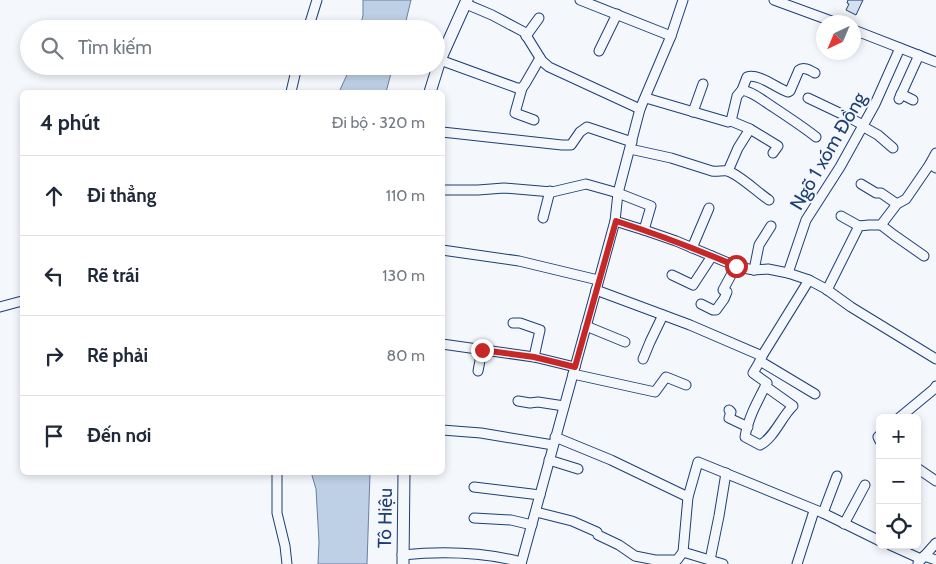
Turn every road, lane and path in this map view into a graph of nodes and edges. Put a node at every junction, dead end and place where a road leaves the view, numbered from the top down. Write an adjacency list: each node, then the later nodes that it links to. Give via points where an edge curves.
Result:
1 (318, 0): 10 (street)
2 (580, 0): 7 (street)
3 (673, 0): 6 (street)
4 (774, 0): 8 (street)
5 (467, 2): 12 (street); 14 (main road)
6 (683, 2): 13 (street)
7 (617, 14): 13 (street); 16 (street)
8 (816, 15)
9 (539, 18): 12 (street)
10 (311, 20)
11 (861, 33): 15 (street)
12 (526, 36): 18 (street)
13 (671, 36): 29 (street)
14 (445, 48)
15 (900, 48): 17 (street); 36 (street, Ngõ 1 xóm Đồng)
16 (599, 51)
17 (919, 55): 20 (street); 31 (street, via 900,96)
18 (540, 58): 25 (street); 32 (street, via 549,66)
19 (445, 62): 25 (street)
20 (936, 62)
21 (816, 73): 28 (street, via 801,68 788,92 750,76)
22 (296, 75): 26 (street)
23 (435, 75): 27 (main road)
24 (702, 84): 33 (street)
25 (522, 88): 34 (street, via 515,113)
26 (292, 90)
27 (431, 90)
28 (742, 90): 35 (street, via 737,96); 39 (street, via 763,100)
29 (646, 98): 32 (street); 33 (street)
30 (808, 98): 36 (street)
31 (913, 100)
32 (640, 109): 40 (street)
33 (693, 112): 35 (street)
34 (534, 120)
35 (731, 121): 37 (street)
36 (862, 126): 41 (street); 66 (street, Ngõ 1 xóm Đồng, via 806,220)
37 (750, 129): 43 (street, via 778,146); 45 (street)
38 (445, 132): 40 (street, via 572,145 587,127)
39 (816, 137)
40 (631, 145): 45 (street, via 712,171); 49 (street)
41 (892, 148)
42 (936, 152): 44 (street)
43 (773, 153)
44 (933, 166): 51 (street, via 906,199)
45 (728, 171): 50 (street)
46 (861, 184): 51 (street)
47 (445, 190): 48 (street, via 504,188)
48 (550, 191): 49 (street, via 586,184); 54 (street)
49 (618, 193): 55 (street); 59 (street, via 651,206)
50 (769, 200)
51 (897, 204): 56 (street)
52 (709, 208): 60 (street)
53 (841, 216): 58 (street)
54 (543, 218)
55 (616, 221): 59 (street); 68 (street)
56 (882, 225): 58 (street); 63 (street)
57 (771, 226): 65 (street, via 759,245)
58 (859, 226): 71 (street)
59 (644, 230): 60 (street)
60 (692, 248): 62 (street)
61 (445, 250): 68 (street, via 519,261)
62 (712, 256): 64 (street); 67 (street, via 693,285)
63 (924, 256)
64 (736, 266): 65 (street); 73 (street, via 723,290 727,292 724,299 716,310)
65 (754, 270): 66 (street)
66 (788, 273): 69 (street)
67 (672, 275)
68 (598, 280): 70 (street)
69 (809, 280): 71 (street); 83 (street)
70 (596, 290): 75 (street); 77 (street)
71 (827, 290): 84 (street)
72 (20, 302): 74 (street)
73 (701, 304)
74 (0, 307)
75 (663, 315): 82 (street); 83 (street)
76 (513, 322): 81 (street, via 540,330)
77 (586, 326): 78 (street); 85 (street)
78 (625, 342)
79 (445, 344): 80 (street)
80 (482, 350): 81 (street); 86 (street)
81 (534, 357): 85 (street)
82 (643, 359)
83 (762, 359): 88 (street, via 753,373 767,383); 90 (street)
84 (936, 359)
85 (574, 370): 87 (street, via 655,392 666,377); 92 (street)
86 (478, 371)
87 (686, 385)
88 (765, 386): 95 (street); 95 (street, via 793,406 764,443 745,437)
89 (936, 386): 94 (street)
90 (815, 394)
91 (518, 401): 92 (street)
92 (564, 406): 97 (street)
93 (729, 410): 95 (street, via 729,418)
94 (904, 414)
95 (748, 427)
96 (445, 430): 97 (street)
97 (554, 441): 98 (street); 109 (street, via 610,460)
98 (549, 460): 99 (street); 108 (street)
99 (578, 469)
100 (921, 471): 105 (street)
101 (726, 473): 109 (street, via 698,462); 111 (street); 120 (street)
102 (278, 475): 125 (street, via 277,513)
103 (404, 475): 119 (main road, Tô Hiệu)
104 (837, 476): 111 (street)
105 (936, 481)
106 (866, 485): 113 (street)
107 (474, 487): 108 (street)
108 (540, 495): 110 (street)
109 (688, 497): 118 (street)
110 (536, 512): 114 (street); 123 (street, via 572,521 635,556)
111 (818, 512): 113 (street); 127 (street)
112 (474, 518): 114 (street)
113 (844, 524): 115 (street)
114 (532, 525): 124 (street)
115 (876, 538)
116 (936, 543): 121 (street)
117 (898, 549): 121 (street)
118 (683, 552): 120 (street); 123 (street, via 677,560)
119 (403, 560): 124 (street, via 424,553 447,552 498,556)
120 (710, 560): 126 (street)
121 (921, 560): 122 (street)
122 (936, 560)
123 (654, 562)
124 (521, 563)
125 (287, 564)
126 (723, 564)
127 (797, 564)

